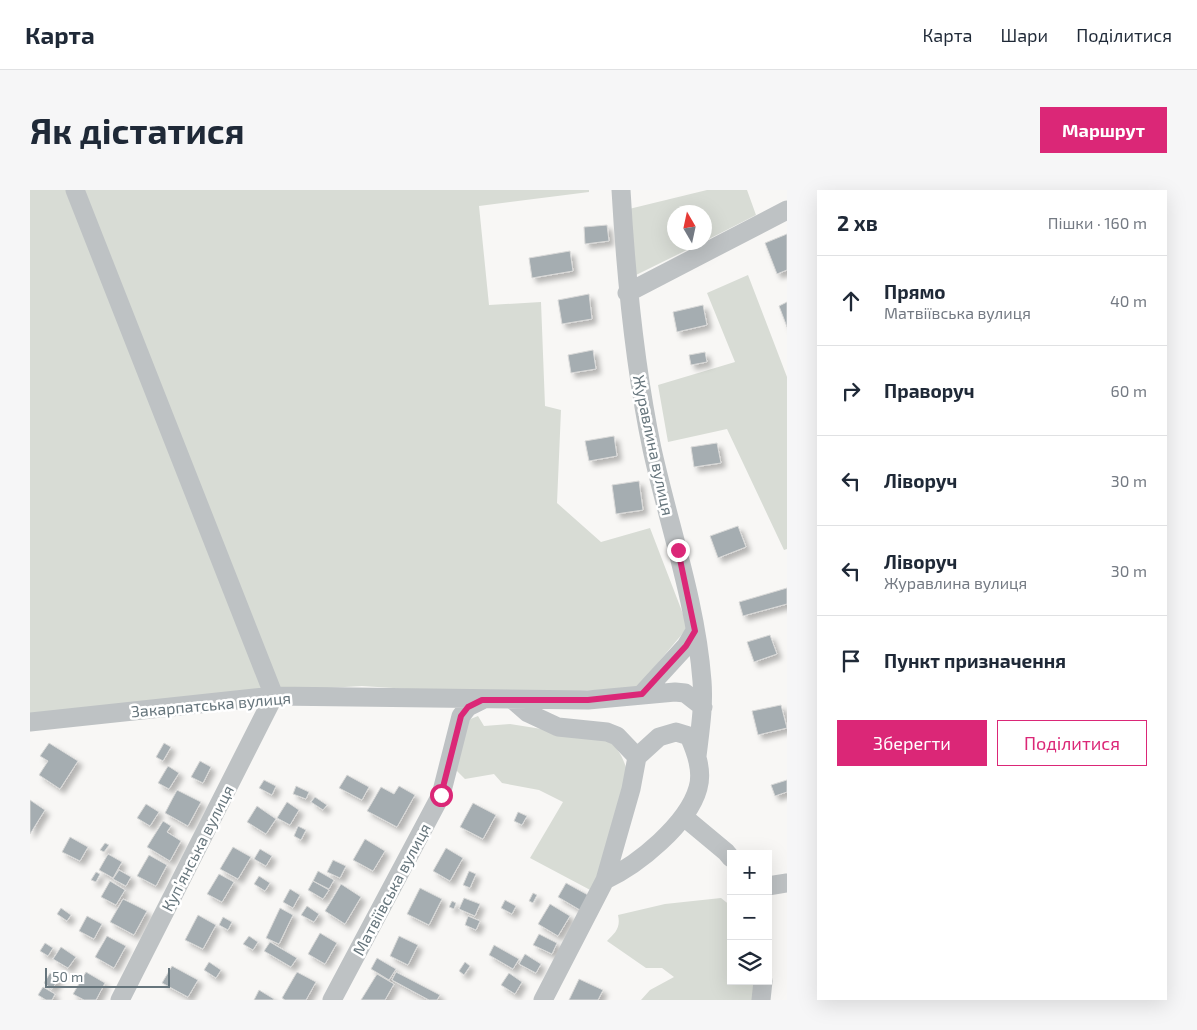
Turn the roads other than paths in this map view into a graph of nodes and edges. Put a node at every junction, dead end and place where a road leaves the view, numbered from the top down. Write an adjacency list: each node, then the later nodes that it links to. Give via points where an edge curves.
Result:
1 (75, 190): 7 (street)
2 (621, 190): 4 (street, Журавлина вулиця)
3 (787, 210): 4 (street)
4 (627, 293): 5 (street, Журавлина вулиця, via 652,450)
5 (695, 631): 6 (street, via 686,646); 10 (street, Журавлина вулиця)
6 (642, 694): 9 (street, Закарпатська вулиця, via 588,700); 10 (street, Закарпатська вулиця, via 685,693)
7 (274, 696): 8 (street, Закарпатська вулиця); 11 (street, Закарпатська вулиця); 20 (street, Купʼянська вулиця)
8 (482, 700): 9 (street, Закарпатська вулиця); 21 (street, Матвіївська вулиця, via 468,707 461,716 441,795)
9 (512, 700): 13 (street, via 528,713 558,727 608,732 617,736)
10 (703, 707): 12 (street, Журавлина вулиця)
11 (32, 724)
12 (697, 756): 13 (street, via 689,736 676,732 659,737); 14 (street, via 698,788)
13 (637, 757): 16 (street)
14 (684, 817): 15 (street); 16 (street, via 652,847 618,874)
15 (727, 853)
16 (605, 880): 22 (street)
17 (787, 883): 18 (street)
18 (772, 885)
19 (762, 985): 23 (street)
20 (120, 1000)
21 (332, 1000)
22 (543, 1000)
23 (761, 1000)

